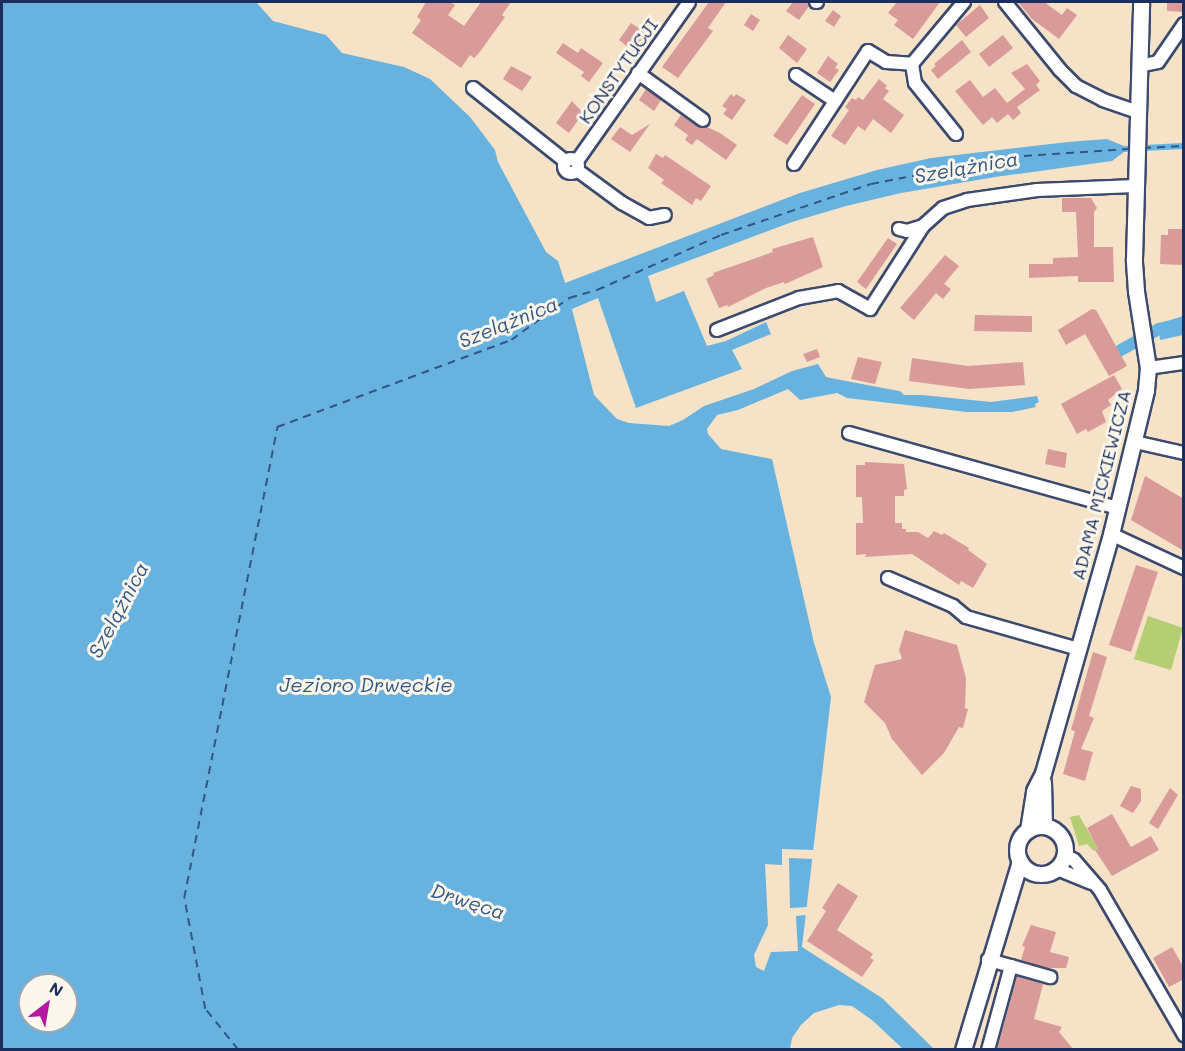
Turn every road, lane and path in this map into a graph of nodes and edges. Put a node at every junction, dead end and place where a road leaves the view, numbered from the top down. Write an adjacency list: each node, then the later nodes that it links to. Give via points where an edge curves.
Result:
1 (689, 2): 8 (street, KONSTYTUCJI)
2 (964, 2): 6 (street)
3 (1005, 2): 13 (street, via 1076,86)
4 (1141, 2): 7 (main road, ADAMA MICKIEWICZA)
5 (1184, 24): 7 (street, via 1158,62)
6 (912, 64): 11 (street, via 886,62 868,51); 14 (street, via 915,83)
7 (1139, 66): 13 (main road, ADAMA MICKIEWICZA)
8 (638, 73): 12 (street); 15 (street, KONSTYTUCJI)
9 (796, 75): 11 (street)
10 (473, 88): 15 (street)
11 (835, 102): 16 (street)
12 (703, 120)
13 (1137, 120): 17 (main road, ADAMA MICKIEWICZA)
14 (956, 134)
15 (573, 164): 18 (street, via 622,203 649,218)
16 (794, 164)
17 (1135, 181): 19 (street, via 967,200 943,208); 23 (main road, ADAMA MICKIEWICZA, via 1136,291)
18 (665, 215)
19 (923, 226): 20 (street); 21 (street, via 870,309 838,291 799,298)
20 (899, 229)
21 (717, 330)
22 (1184, 363): 23 (street)
23 (1148, 368): 25 (main road, ADAMA MICKIEWICZA)
24 (849, 433): 27 (street)
25 (1135, 442): 26 (street); 27 (main road, ADAMA MICKIEWICZA)
26 (1184, 453)
27 (1118, 508): 28 (main road, ADAMA MICKIEWICZA)
28 (1111, 534): 29 (street); 31 (main road, ADAMA MICKIEWICZA)
29 (1184, 568)
30 (888, 578): 31 (street, via 953,606 966,617)
31 (1078, 649): 32 (main road, ADAMA MICKIEWICZA)
32 (1043, 773): 33 (main road, ADAMA MICKIEWICZA); 34 (main road, ADAMA MICKIEWICZA, via 1034,791)
33 (1044, 826): 34 (main road); 35 (main road, via 1061,836)
34 (1028, 830): 36 (main road, via 1017,847)
35 (1065, 855): 37 (main road); 39 (street)
36 (1020, 861): 38 (main road); 40 (main road)
37 (1057, 869): 38 (main road, via 1046,874); 39 (street)
38 (1033, 873): 40 (main road)
39 (1092, 884): 44 (street)
40 (1006, 900): 41 (main road)
41 (988, 960): 42 (street); 45 (main road)
42 (1011, 966): 43 (street); 46 (street)
43 (1050, 977)
44 (1184, 1035)
45 (963, 1050)
46 (988, 1050)

